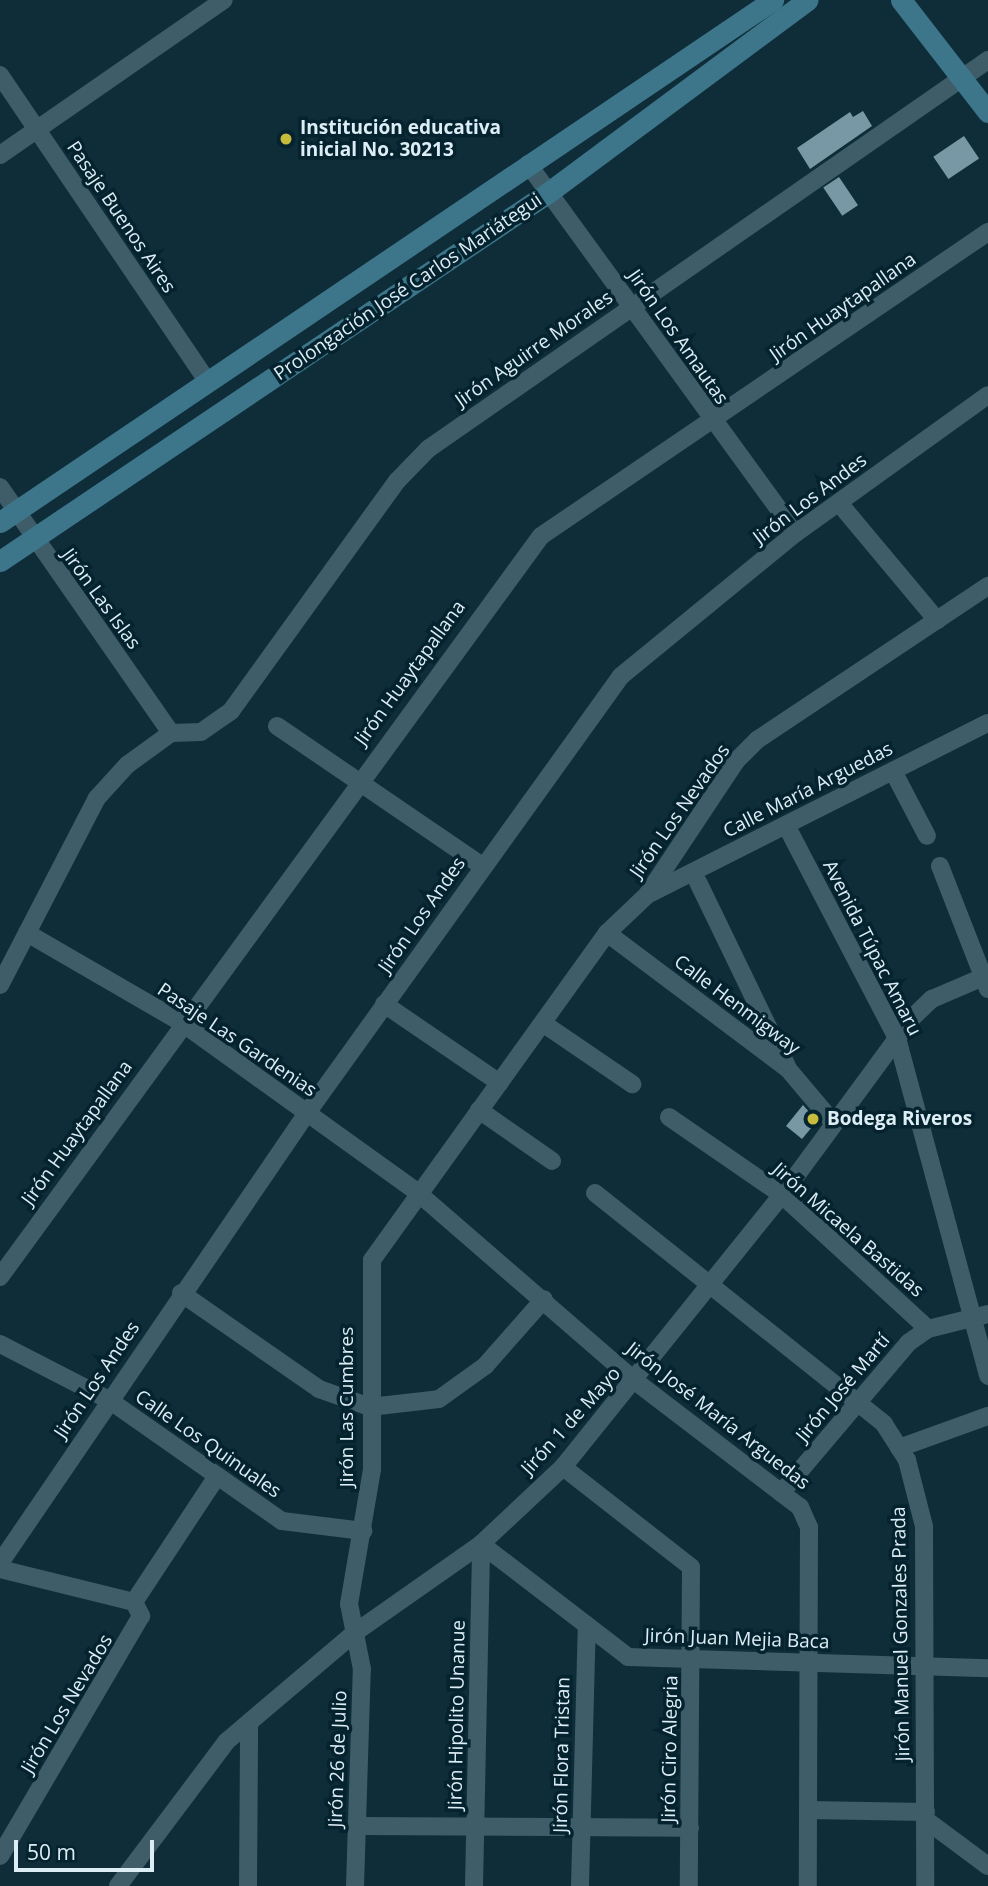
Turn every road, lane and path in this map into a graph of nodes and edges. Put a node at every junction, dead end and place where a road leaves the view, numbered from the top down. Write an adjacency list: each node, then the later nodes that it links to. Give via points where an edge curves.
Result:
1 (224, 0): 9 (street)
2 (808, 0): 12 (street, Prolongación José Carlos Mariátegui)
3 (901, 0): 7 (street)
4 (771, 1): 11 (street, Prolongación José Carlos Mariátegui)
5 (988, 60): 7 (street, Jirón Aguirre Morales)
6 (0, 75): 9 (street, Pasaje Buenos Aires)
7 (964, 76): 8 (street); 14 (street, Jirón Aguirre Morales)
8 (988, 112)
9 (37, 129): 10 (street); 15 (street, Pasaje Buenos Aires)
10 (0, 155)
11 (528, 164): 12 (street, Jirón Los Amautas); 15 (street, Prolongación José Carlos Mariátegui)
12 (549, 192): 14 (street, Jirón Los Amautas); 22 (street, Prolongación José Carlos Mariátegui)
13 (988, 232): 17 (street, Jirón Huaytapallana)
14 (632, 306): 17 (street, Jirón Los Amautas); 28 (street, Jirón Aguirre Morales, via 428,449 397,481 231,711 201,732)
15 (207, 382): 20 (street, Prolongación José Carlos Mariátegui)
16 (988, 395): 19 (street, Jirón Los Andes)
17 (712, 423): 21 (street, Jirón Los Amautas); 30 (street, Jirón Huaytapallana, via 541,536)
18 (0, 487): 20 (street, Jirón Las Islas)
19 (839, 503): 21 (street, Jirón Los Andes); 25 (street)
20 (8, 516): 22 (street, Jirón Las Islas)
21 (796, 533): 33 (street, Jirón Los Andes, via 621,676)
22 (33, 539): 23 (street, Prolongación José Carlos Mariátegui); 28 (street, Jirón Las Islas)
23 (0, 561)
24 (988, 586): 25 (street, Jirón Los Nevados)
25 (937, 620): 36 (street, Jirón Los Nevados, via 757,740 736,761)
26 (988, 723): 29 (street, Calle María Arguedas)
27 (277, 726): 30 (street)
28 (171, 733): 37 (street, via 127,765 97,798)
29 (893, 771): 31 (street, Calle María Arguedas); 32 (street)
30 (357, 782): 33 (street); 42 (street, Jirón Huaytapallana)
31 (786, 825): 36 (street, Calle María Arguedas); 44 (street, Avenida Túpac Amaru)
32 (927, 835)
33 (482, 866): 41 (street, Jirón Los Andes)
34 (940, 866): 39 (street)
35 (698, 882): 45 (street)
36 (647, 895): 38 (street, Jirón Los Nevados)
37 (27, 933): 40 (street); 42 (street, Pasaje Las Gardenias)
38 (607, 933): 43 (street, Jirón Los Nevados); 45 (street, Calle Henmigway)
39 (987, 980): 44 (street, Jirón 1 de Mayo, via 932,999)
40 (0, 985)
41 (384, 1004): 46 (street); 49 (street, Jirón Los Andes)
42 (182, 1023): 49 (street, Pasaje Las Gardenias); 56 (street, Jirón Huaytapallana)
43 (544, 1024): 46 (street, Jirón Los Nevados); 47 (street)
44 (897, 1038): 51 (street, Jirón 1 de Mayo); 61 (street, Avenida Túpac Amaru)
45 (788, 1069): 51 (street, Calle Henmigway)
46 (500, 1083): 48 (street, Jirón Los Nevados)
47 (632, 1084)
48 (479, 1110): 52 (street); 53 (street, Jirón Los Nevados)
49 (307, 1113): 53 (street, Pasaje Las Gardenias); 58 (street, Jirón Los Andes)
50 (669, 1117): 55 (street, Jirón Micaela Bastidas)
51 (832, 1121): 55 (street, Jirón 1 de Mayo)
52 (552, 1161)
53 (417, 1192): 59 (street, Jirón José María Arguedas); 68 (street, Jirón Las Cumbres, via 368,1275)
54 (595, 1193): 57 (street, Jirón Manuel Gonzales Prada)
55 (782, 1195): 57 (street, Jirón 1 de Mayo); 62 (street, Jirón Micaela Bastidas)
56 (0, 1277)
57 (711, 1285): 65 (street, Jirón 1 de Mayo); 67 (street, Jirón Manuel Gonzales Prada)
58 (181, 1293): 66 (street, Jirón Los Andes); 68 (street, via 319,1389)
59 (544, 1299): 65 (street, Jirón José María Arguedas); 68 (street, via 485,1366 439,1398)
60 (988, 1314): 61 (street, Jirón José Martí)
61 (970, 1320): 62 (street, Jirón José Martí); 64 (street, Avenida Túpac Amaru)
62 (928, 1329): 67 (street, Jirón José Martí, via 908,1343)
63 (0, 1344): 66 (street, Calle Los Quinuales)
64 (988, 1376)
65 (635, 1381): 71 (street, Jirón 1 de Mayo); 73 (street, Jirón José María Arguedas)
66 (109, 1400): 72 (street, Calle Los Quinuales); 76 (street, Jirón Los Andes)
67 (857, 1403): 70 (street, Jirón Manuel Gonzales Prada, via 884,1424); 73 (street, Jirón José Martí)
68 (370, 1407): 74 (street, Jirón Las Cumbres, via 372,1469)
69 (988, 1416): 70 (street)
70 (899, 1448): 83 (street, Jirón Manuel Gonzales Prada, via 918,1489 924,1527)
71 (563, 1467): 75 (street, Jirón 1 de Mayo); 81 (street, Jirón Ciro Alegria, via 691,1567)
72 (217, 1476): 74 (street, Calle Los Quinuales, via 282,1521); 78 (street, Jirón Los Nevados)
73 (781, 1493): 82 (street, Jirón José María Arguedas, via 800,1507 809,1527)
74 (363, 1531): 80 (street, Jirón Las Cumbres, via 349,1604)
75 (481, 1544): 79 (street, Jirón Juan Mejia Baca); 80 (street, Jirón 1 de Mayo); 89 (street, Jirón Hipolito Unanue)
76 (0, 1563)
77 (0, 1570): 78 (street)
78 (137, 1605): 92 (street, Jirón Los Nevados, via 140,1623)
79 (587, 1625): 81 (street, Jirón Juan Mejia Baca, via 628,1657); 90 (street, Jirón Flora Tristan)
80 (354, 1634): 85 (street, Jirón 1 de Mayo); 88 (street, Jirón 26 de Julio, via 362,1669)
81 (693, 1661): 82 (street, Jirón Juan Mejia Baca); 91 (street, Jirón Ciro Alegria)
82 (809, 1663): 83 (street, Jirón Juan Mejia Baca); 86 (street, Jirón José María Arguedas)
83 (925, 1665): 84 (street, Jirón Juan Mejia Baca); 87 (street, Jirón Manuel Gonzales Prada)
84 (988, 1668)
85 (249, 1723): 94 (street, Jirón 1 de Mayo, via 227,1741); 95 (street)
86 (808, 1810): 87 (street); 100 (street, Jirón José María Arguedas)
87 (926, 1816): 93 (street); 101 (street, Jirón Manuel Gonzales Prada)
88 (357, 1826): 89 (street); 96 (street, Jirón 26 de Julio)
89 (475, 1827): 90 (street); 97 (street, Jirón Hipolito Unanue)
90 (581, 1828): 91 (street); 98 (street, Jirón Flora Tristan)
91 (690, 1828): 99 (street, Jirón Ciro Alegria)
92 (0, 1856)
93 (988, 1866)
94 (118, 1886)
95 (248, 1886)
96 (355, 1886)
97 (474, 1886)
98 (580, 1886)
99 (689, 1886)
100 (808, 1886)
101 (925, 1886)

